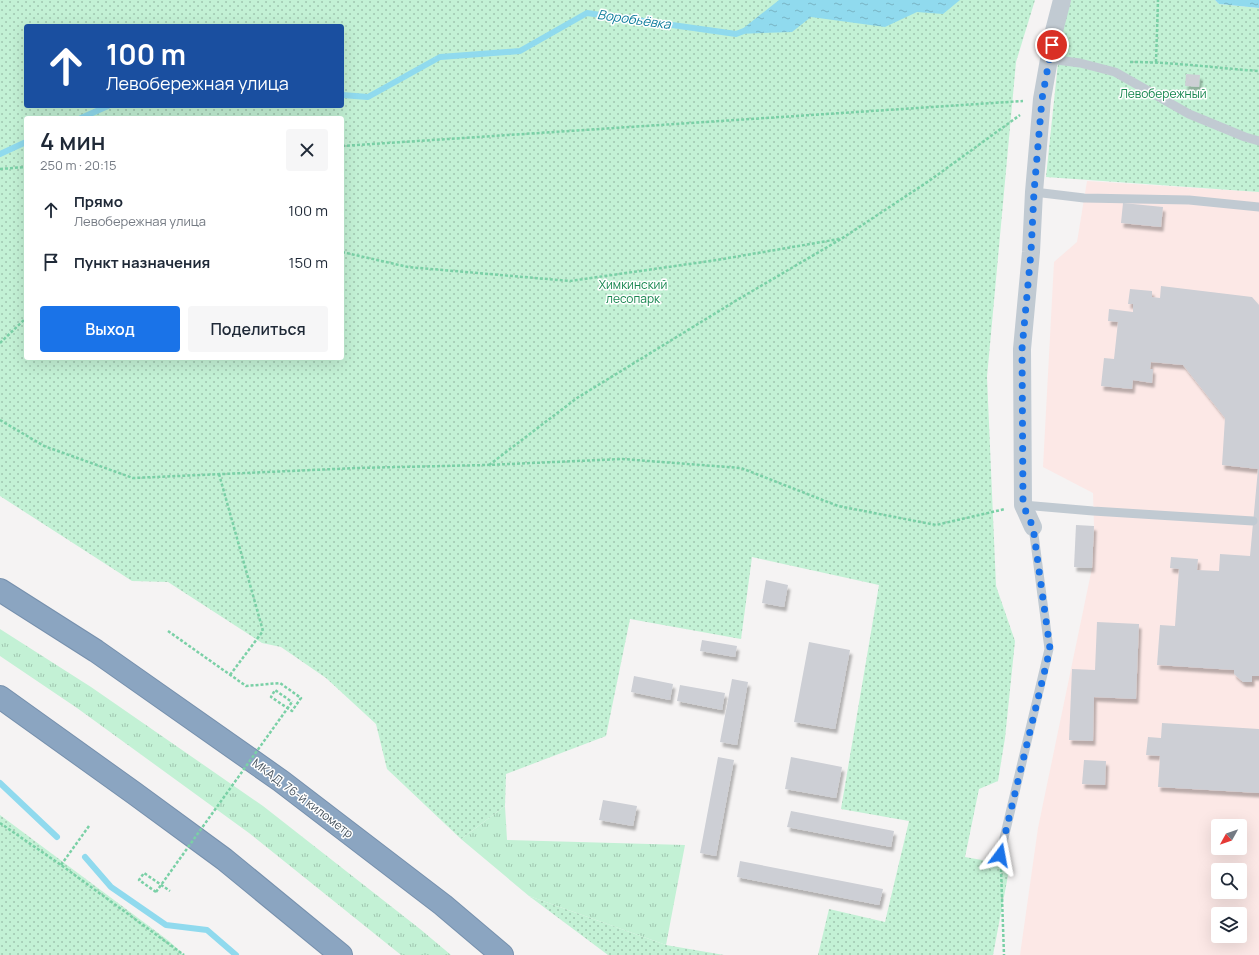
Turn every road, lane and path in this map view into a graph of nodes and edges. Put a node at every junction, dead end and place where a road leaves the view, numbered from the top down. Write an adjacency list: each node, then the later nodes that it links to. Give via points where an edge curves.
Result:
1 (1062, 0): 3 (street)
2 (1158, 0): 5 (path)
3 (1049, 59): 7 (street); 8 (lane, via 1080,63 1115,72 1189,114)
4 (1126, 62): 5 (path)
5 (1156, 62): 6 (path)
6 (1259, 71)
7 (1042, 99): 9 (path); 12 (street); 14 (path, via 929,181)
8 (1259, 141)
9 (344, 146)
10 (24, 167): 11 (path)
11 (0, 169)
12 (1034, 192): 13 (lane, via 1084,198 1189,200); 21 (street, via 1022,349)
13 (1259, 207)
14 (841, 239): 15 (path, via 570,281 408,267); 19 (path, via 577,398)
15 (344, 252)
16 (24, 320): 17 (path)
17 (0, 343)
18 (0, 420): 20 (path, via 44,446 132,478)
19 (487, 466): 20 (path); 21 (path, via 622,459 741,468 838,506 936,525)
20 (219, 474): 26 (path, via 263,631)
21 (1023, 505): 22 (lane); 23 (street)
22 (1253, 521)
23 (1033, 527): 30 (lane, via 1050,649)
24 (0, 590): 35 (highway, МКАД, 76-й километр, via 96,651 281,781 443,905)
25 (168, 632): 26 (path)
26 (230, 675): 32 (path, bridge, via 246,686 280,683 301,698 292,711 271,697 276,690 292,702 156,892 139,880 144,873)
27 (0, 697): 34 (highway, via 224,859)
28 (0, 823): 31 (path)
29 (89, 826): 31 (path)
30 (1000, 855): 36 (path)
31 (61, 865): 33 (path)
32 (170, 891)
33 (184, 955)
34 (342, 955)
35 (502, 955)
36 (1004, 955)

